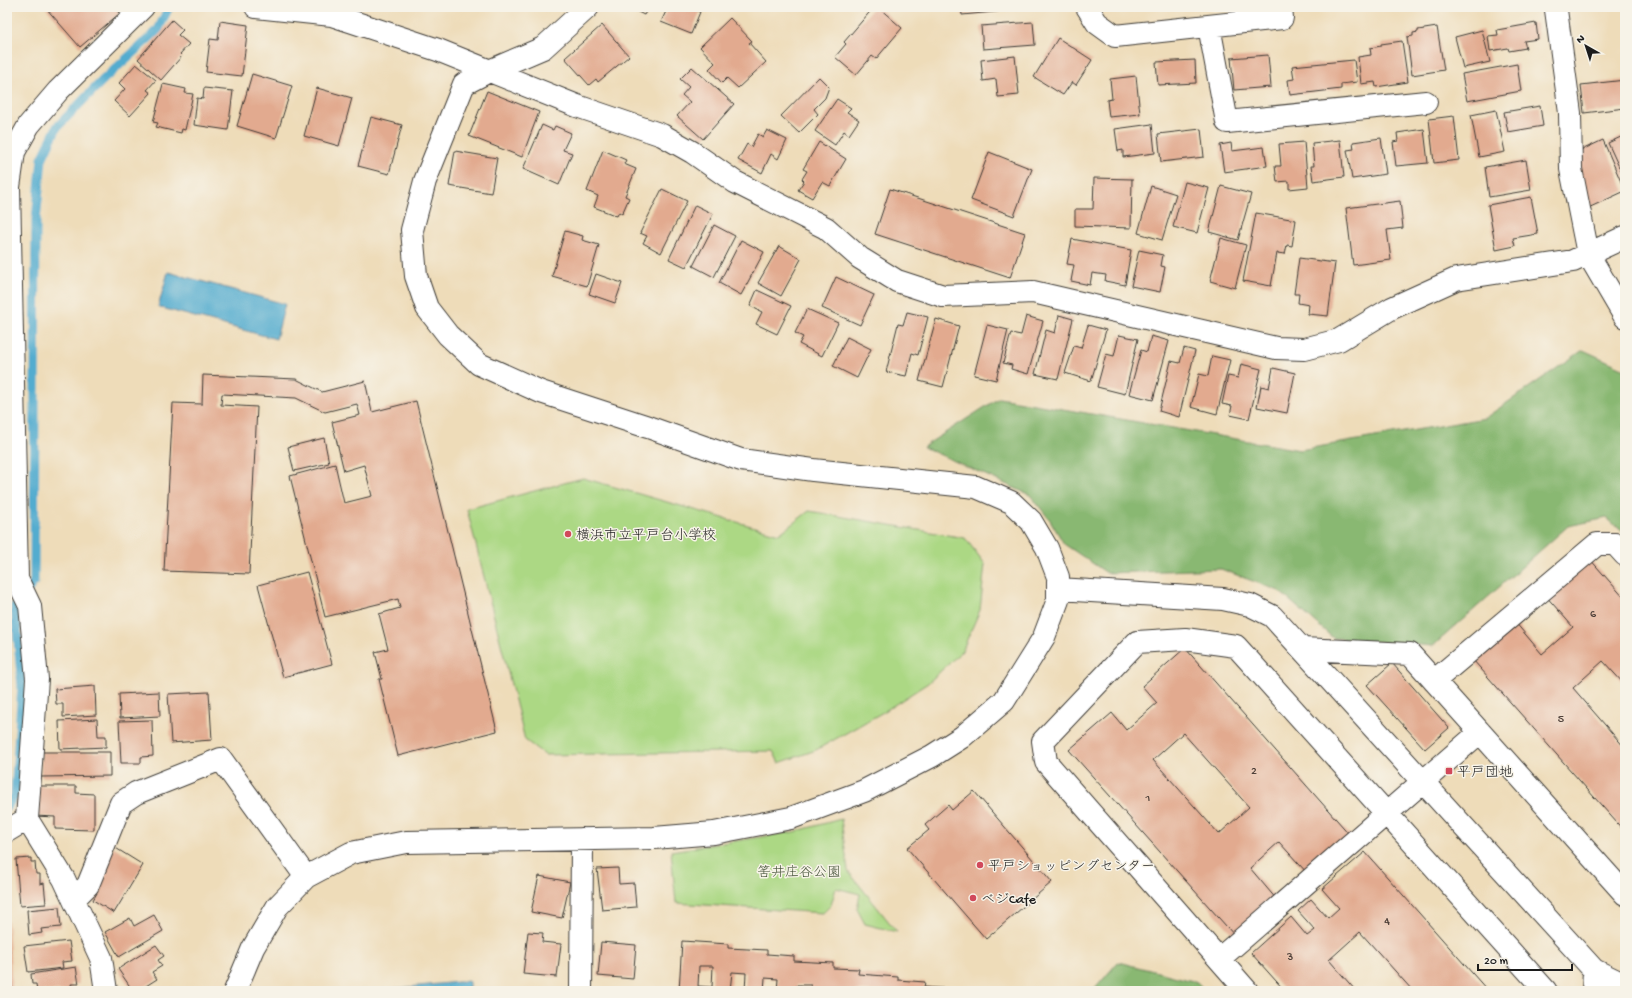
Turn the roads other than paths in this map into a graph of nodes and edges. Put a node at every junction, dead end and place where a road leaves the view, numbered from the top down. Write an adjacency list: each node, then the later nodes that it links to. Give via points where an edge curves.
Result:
1 (143, 7): 20 (street, via 58,91 29,125 14,152 9,187 17,579 30,606 37,679)
2 (256, 7): 8 (street, via 332,15 438,50)
3 (588, 7): 8 (street, via 543,48)
4 (1088, 7): 7 (street, via 1097,24 1114,36)
5 (1281, 7): 7 (street, via 1282,18)
6 (1556, 10): 11 (street, via 1570,113 1571,169)
7 (1209, 26): 9 (street, via 1227,122)
8 (489, 71): 11 (street, via 577,106 662,135 735,182 826,228 860,258 897,282 943,296 1033,292 1276,348 1304,349 1339,340 1392,308 1456,279 1573,260); 14 (street, via 464,84 425,181 412,230 416,276 427,308 448,335 479,364 541,392 741,460 976,487 1011,502 1031,521 1048,548 1058,577)
9 (1426, 102)
10 (1625, 238): 11 (street)
11 (1588, 254): 12 (street)
12 (1625, 317)
13 (1625, 555): 16 (street, via 1615,544 1597,544)
14 (1058, 589): 15 (street, via 1223,599 1250,605 1272,616); 22 (street, via 1058,600 1044,637 1004,701 962,737 932,756 864,791 791,818 714,833 654,838)
15 (1302, 649): 16 (street, via 1410,654); 18 (street)
16 (1434, 681): 17 (street)
17 (1480, 732): 18 (street); 24 (street)
18 (1422, 781): 19 (street); 27 (street)
19 (1386, 813): 26 (street); 26 (street, via 1236,646 1185,639 1137,642 1043,741 1046,762); 33 (street)
20 (27, 819): 21 (street); 25 (street)
21 (7, 830)
22 (582, 839): 23 (street, via 406,842 351,853); 31 (street)
23 (306, 877): 25 (street, via 221,759 136,792 121,803 88,884); 30 (street, via 277,907 253,948)
24 (1625, 894)
25 (74, 899): 29 (street, via 101,958)
26 (1219, 959): 32 (street)
27 (1593, 980): 28 (street)
28 (1625, 985)
29 (106, 991)
30 (235, 991)
31 (582, 991)
32 (1247, 991)
33 (1546, 991)

